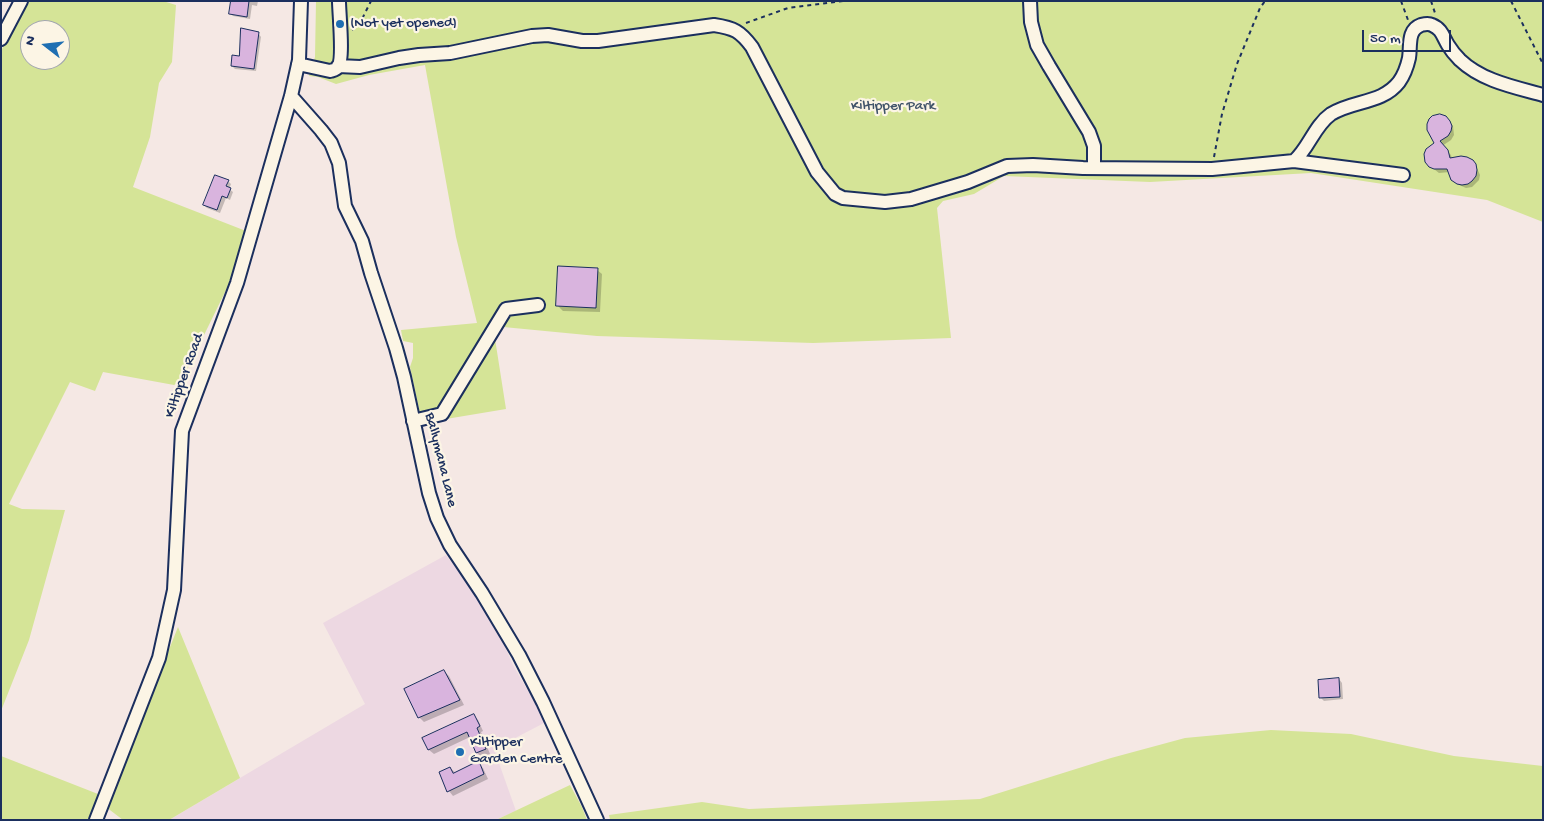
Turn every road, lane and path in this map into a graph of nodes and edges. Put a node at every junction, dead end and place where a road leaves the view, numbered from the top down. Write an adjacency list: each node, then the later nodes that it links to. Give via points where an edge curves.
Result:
1 (21, 1): 13 (street)
2 (301, 1): 14 (street, Kiltipper Road)
3 (339, 1): 11 (street)
4 (371, 1): 11 (path, via 354,30)
5 (842, 1): 10 (path, via 788,8)
6 (1030, 1): 20 (street, via 1031,22 1038,45 1089,132 1094,146)
7 (1265, 1): 21 (path, via 1237,64 1222,114)
8 (1401, 1): 12 (path)
9 (1511, 1): 15 (path)
10 (732, 28): 16 (street, via 714,25 598,41 532,36 360,67); 20 (street, via 743,35 752,47 817,172 835,194 843,198 885,202 911,199 1007,166)
11 (340, 31): 16 (street)
12 (1413, 31): 17 (street, via 1428,23 1434,25 1442,32 1447,45 1474,72); 19 (street, via 1406,70 1399,82 1372,101 1346,107 1330,115)
13 (1, 39)
14 (298, 64): 16 (street, via 330,71); 18 (street, Kiltipper Road)
15 (1543, 64)
16 (338, 66)
17 (1543, 95)
18 (290, 96): 24 (street, Ballymana Lane, via 331,143 339,163 345,206 362,241 396,348); 25 (street, Kiltipper Road, via 237,283 182,431 174,590 159,658)
19 (1294, 161): 21 (street); 22 (street)
20 (1094, 168): 21 (street)
21 (1212, 169)
22 (1403, 176)
23 (538, 305): 24 (street, via 506,309 442,414)
24 (413, 421): 26 (street, Ballymana Lane, via 437,518 519,655)
25 (96, 820)
26 (597, 820)

